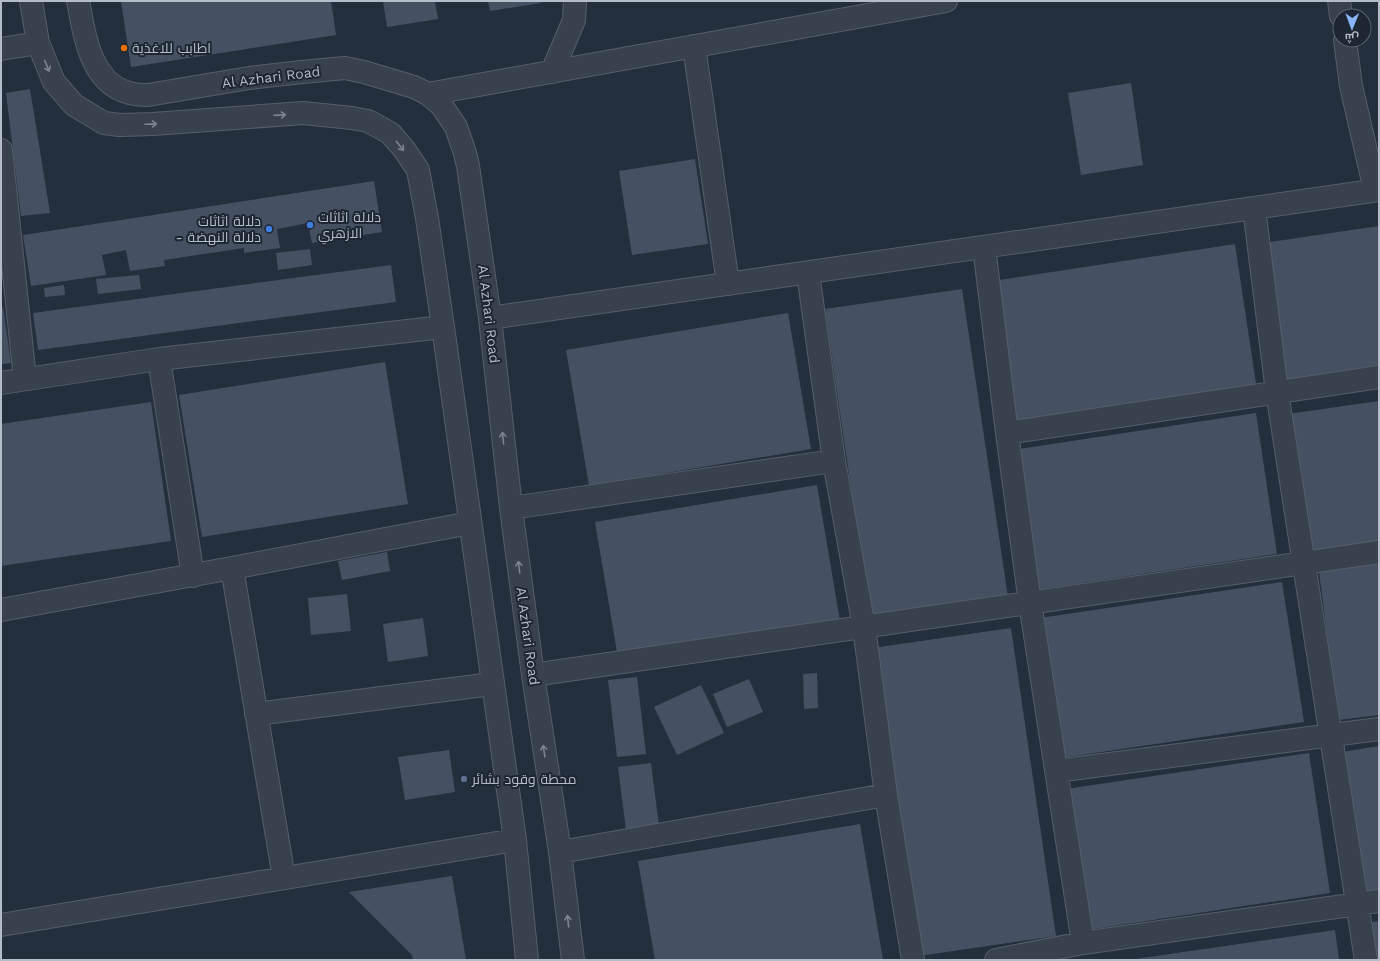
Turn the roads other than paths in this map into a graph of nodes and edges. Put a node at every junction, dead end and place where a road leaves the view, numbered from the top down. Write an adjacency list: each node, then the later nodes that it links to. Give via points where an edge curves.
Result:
1 (31, 1): 5 (street)
2 (78, 1): 10 (street, Al Azhari Road, via 90,54 103,78 128,93 148,95 249,78 345,68 414,87)
3 (575, 1): 9 (street, via 574,20)
4 (946, 1): 6 (street)
5 (38, 43): 8 (street); 20 (street, one-way to 20, via 54,82 74,105 104,123 153,124 303,113 368,121 390,133 418,170)
6 (694, 46): 9 (street); 17 (street)
7 (1346, 48): 12 (street, via 1351,86)
8 (1, 49)
9 (552, 72): 10 (street)
10 (428, 94): 19 (street, Al Azhari Road, via 446,111 456,127 465,153)
11 (1, 150): 14 (street)
12 (1377, 190): 13 (street)
13 (1254, 208): 15 (street); 25 (street)
14 (5, 221): 18 (street)
15 (984, 247): 16 (street); 26 (street)
16 (808, 273): 17 (street); 27 (street)
17 (728, 284): 19 (street)
18 (9, 296): 23 (street)
19 (490, 318): 28 (street, Al Azhari Road, one-way to 19)
20 (443, 327): 21 (street); 29 (street)
21 (159, 359): 23 (street); 33 (street)
22 (1379, 377): 25 (street)
23 (25, 379): 24 (street)
24 (1, 384)
25 (1276, 392): 26 (street); 31 (street)
26 (1007, 433): 34 (street)
27 (834, 461): 28 (street); 36 (street)
28 (511, 508): 37 (street, Al Azhari Road, one-way to 28)
29 (470, 523): 32 (street); 38 (street)
30 (1379, 552): 31 (street)
31 (1303, 563): 34 (street); 41 (street)
32 (232, 568): 33 (street); 39 (street)
33 (193, 576): 35 (street)
34 (1030, 603): 36 (street); 42 (street)
35 (1, 610)
36 (864, 627): 37 (street); 43 (street)
37 (533, 675): 45 (street, Al Azhari Road, one-way to 37)
38 (492, 684): 39 (street); 44 (street)
39 (256, 714): 46 (street)
40 (1379, 729): 41 (street)
41 (1330, 736): 42 (street); 48 (street)
42 (1056, 771): 50 (street)
43 (886, 795): 45 (street); 53 (street)
44 (515, 840): 46 (street); 51 (street)
45 (560, 852): 52 (street, Al Azhari Road, one-way to 45)
46 (284, 878): 49 (street)
47 (1379, 901): 48 (street)
48 (1357, 904): 50 (street); 55 (street)
49 (1, 925)
50 (1083, 943): 54 (street)
51 (527, 960)
52 (573, 960)
53 (913, 960)
54 (996, 960)
55 (1366, 960)

